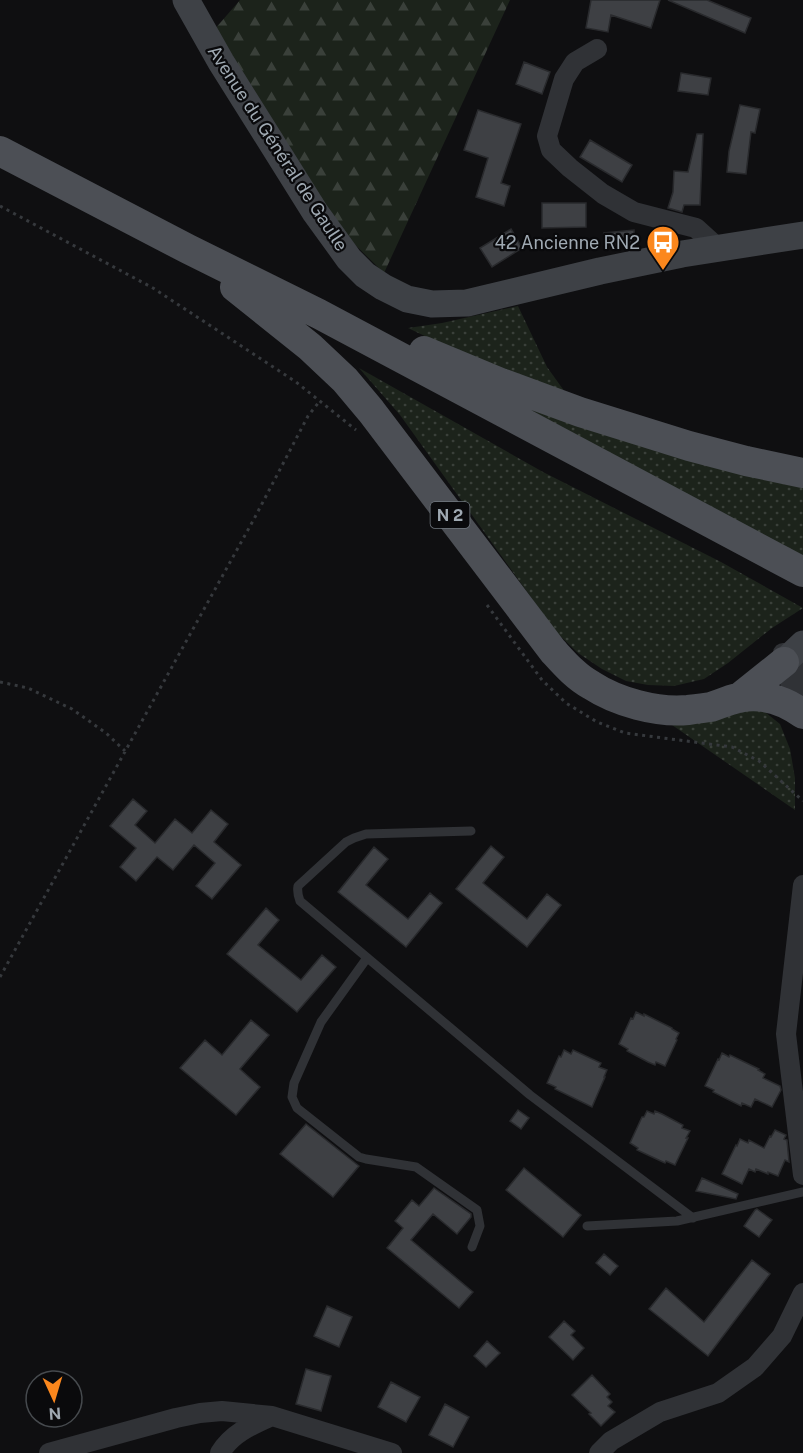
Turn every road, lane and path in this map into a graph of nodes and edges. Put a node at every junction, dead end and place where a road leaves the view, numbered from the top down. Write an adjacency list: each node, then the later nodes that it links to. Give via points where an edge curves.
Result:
1 (186, 0): 6 (main road, Avenue du Général de Gaulle, via 221,62 349,259 365,275 407,299 432,304 467,303)
2 (597, 49): 6 (street, via 575,62 564,79 547,136 551,150 603,194 634,212 696,228)
3 (0, 151): 7 (main road, N 2)
4 (0, 206): 18 (path, via 153,288 296,382 319,402)
5 (803, 235): 6 (main road, Avenue du Général de Gaulle)
6 (718, 248)
7 (188, 249): 8 (main road, N 2); 14 (main road, N 2, via 303,341 345,380 553,651 574,672 590,685 625,702 658,709 710,707)
8 (319, 314): 9 (main road, N 2, via 580,412 689,446); 10 (main road, N 2)
9 (803, 473)
10 (803, 572)
11 (803, 637): 12 (street, via 784,648 783,655)
12 (796, 654): 14 (main road, N 2); 15 (street); 16 (street, via 788,678)
13 (0, 682): 18 (path, via 28,688 72,709)
14 (739, 698): 17 (main road, via 777,700)
15 (803, 698)
16 (803, 707)
17 (803, 714)
18 (126, 751): 22 (path)
19 (471, 831): 21 (lane, via 366,834 346,842 298,886 300,902)
20 (803, 885): 23 (street, via 786,1034)
21 (367, 958): 25 (lane, via 530,1095); 27 (lane, via 321,1022 294,1083 292,1097 297,1108 359,1156 416,1167 477,1210 480,1226)
22 (0, 978)
23 (803, 1175)
24 (803, 1192): 25 (lane)
25 (693, 1218): 26 (lane)
26 (587, 1226)
27 (472, 1247)
28 (803, 1293): 33 (street, via 782,1336 755,1367 718,1393 660,1412 611,1441)
29 (273, 1416): 30 (street, via 200,1413); 31 (street, via 244,1429); 32 (street)
30 (49, 1453)
31 (220, 1453)
32 (393, 1453)
33 (599, 1453)

